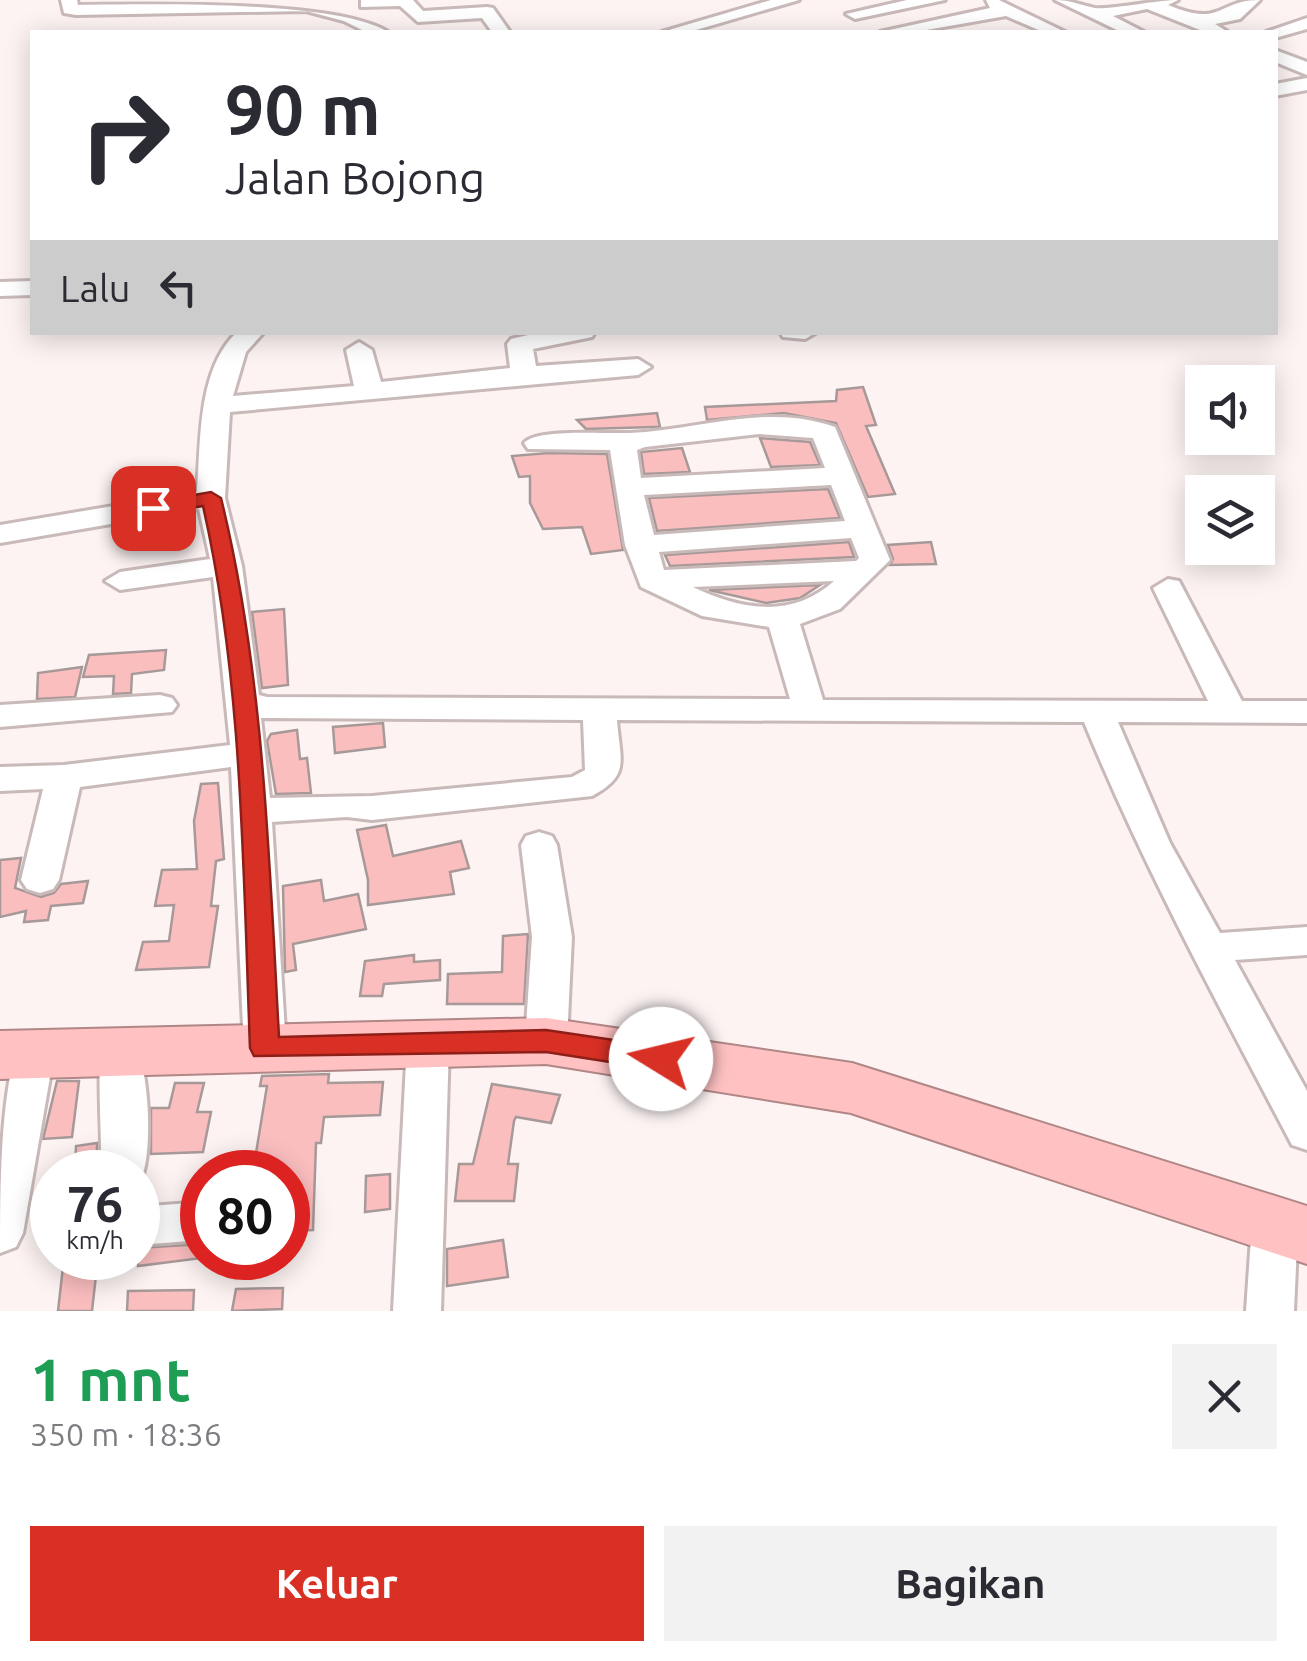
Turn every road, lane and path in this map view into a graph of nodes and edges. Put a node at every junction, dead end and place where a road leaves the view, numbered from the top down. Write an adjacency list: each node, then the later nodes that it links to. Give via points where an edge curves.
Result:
1 (69, 0): 19 (street, via 76,10 205,15 321,7)
2 (405, 0): 10 (street); 12 (street, via 416,17)
3 (792, 0): 8 (street)
4 (937, 0): 14 (street)
5 (985, 0): 13 (street)
6 (1063, 0): 15 (street)
7 (1252, 0): 16 (street, via 1238,14)
8 (767, 2): 21 (street)
9 (1160, 2): 15 (street); 16 (street)
10 (367, 3)
11 (838, 4): 14 (street)
12 (488, 8): 20 (street)
13 (1008, 10): 18 (street); 24 (street)
14 (855, 14): 22 (street)
15 (1095, 14): 25 (street)
16 (1194, 23): 26 (street)
17 (1307, 23): 27 (street)
18 (948, 28): 23 (street)
19 (374, 30)
20 (500, 30)
21 (677, 30)
22 (884, 30)
23 (918, 30)
24 (1043, 30)
25 (1131, 30)
26 (1213, 30)
27 (1278, 33)
28 (1290, 58): 29 (street)
29 (1307, 69)
30 (1307, 84): 31 (street)
31 (1278, 89)
32 (30, 288): 33 (street)
33 (0, 289)
34 (249, 335): 40 (street, via 234,349)
35 (569, 335): 38 (street, via 518,346)
36 (359, 350): 39 (street)
37 (638, 367): 38 (street)
38 (524, 374): 39 (street)
39 (368, 391): 40 (street)
40 (217, 405): 45 (street)
41 (628, 442): 42 (street); 43 (street, via 806,424 831,442); 44 (street, via 623,456)
42 (538, 443)
43 (842, 476): 44 (street); 46 (street)
44 (630, 487): 48 (street)
45 (211, 498): 47 (street); 49 (street)
46 (864, 528): 48 (street); 50 (street, via 874,560)
47 (0, 534)
48 (640, 544): 51 (street)
49 (227, 566): 52 (street); 55 (street)
50 (868, 570): 51 (street); 54 (street, via 830,602)
51 (652, 580): 54 (street, via 712,609)
52 (120, 581)
53 (1168, 588): 61 (street)
54 (784, 620): 57 (street)
55 (243, 701): 58 (street, via 265,708); 63 (street)
56 (160, 704): 62 (street)
57 (809, 708): 58 (street); 60 (street)
58 (600, 711): 66 (street, via 603,774 579,788 372,808)
59 (1307, 712): 61 (street)
60 (1097, 713): 61 (street); 70 (street, via 1152,843)
61 (1231, 713)
62 (0, 716)
63 (248, 754): 64 (street); 66 (street)
64 (64, 777): 65 (street); 68 (street)
65 (0, 778)
66 (254, 811): 73 (street)
67 (539, 845): 71 (street, via 552,936)
68 (40, 880)
69 (1307, 941): 70 (street)
70 (1207, 948): 76 (street)
71 (546, 1041): 72 (highway); 78 (highway, via 852,1088)
72 (428, 1044): 73 (highway); 80 (street)
73 (265, 1048): 74 (highway)
74 (119, 1051): 75 (highway); 77 (street)
75 (16, 1055): 79 (street)
76 (1307, 1132)
77 (124, 1150)
78 (1291, 1229): 81 (street)
79 (0, 1233)
80 (417, 1311)
81 (1270, 1311)

